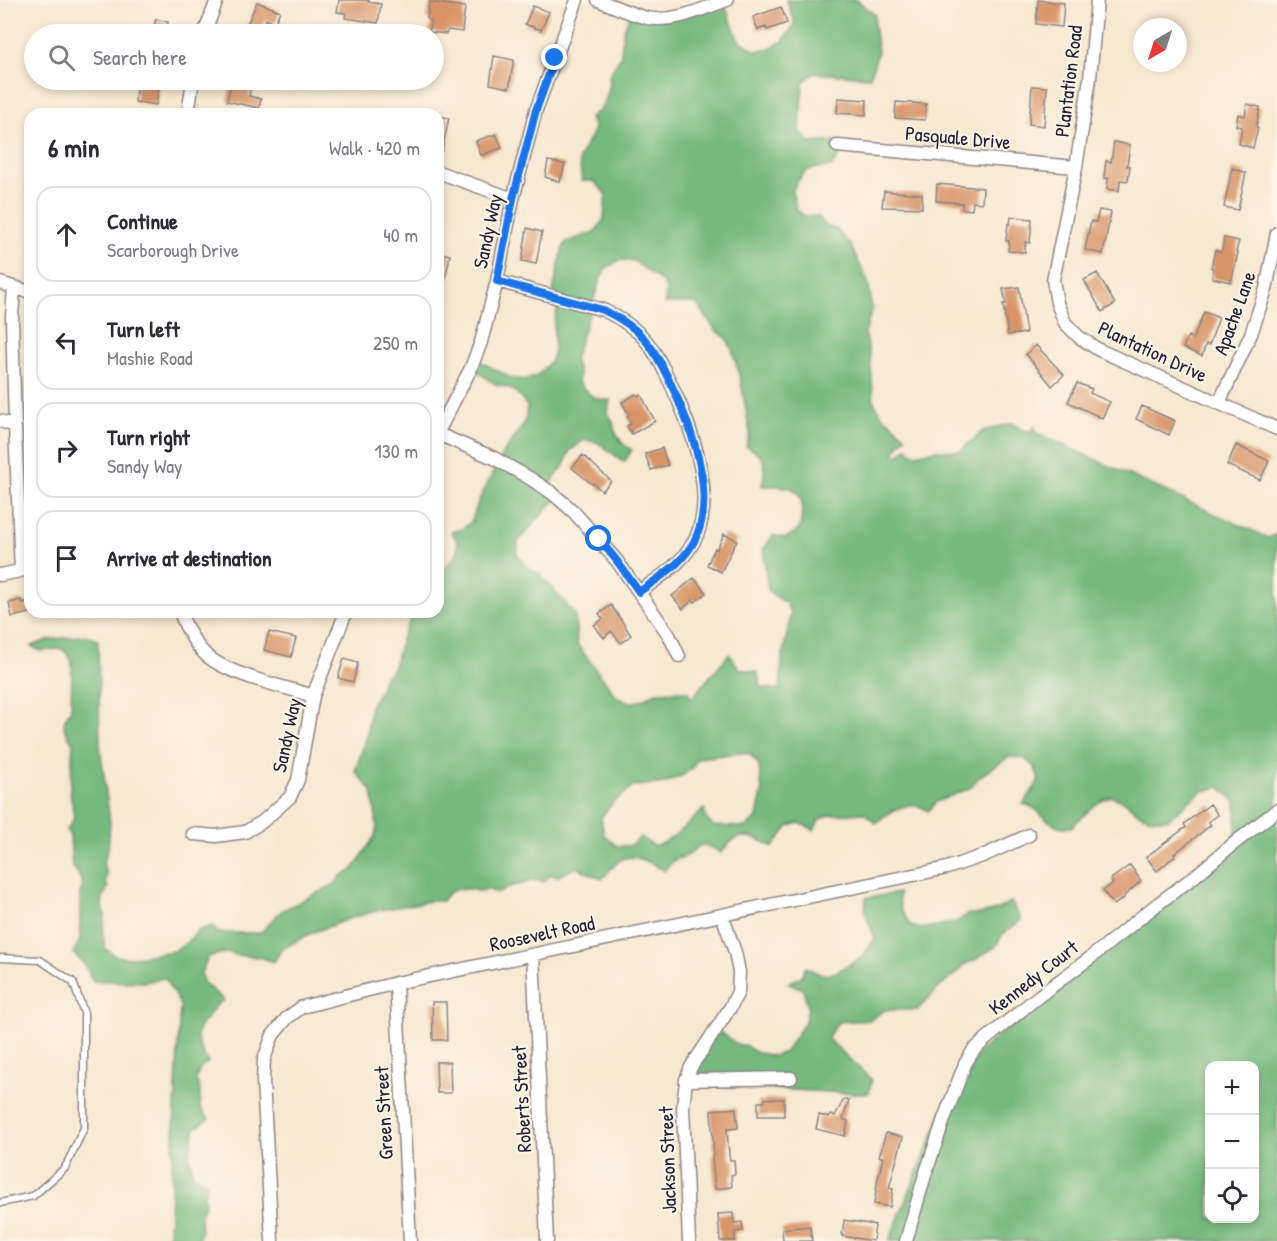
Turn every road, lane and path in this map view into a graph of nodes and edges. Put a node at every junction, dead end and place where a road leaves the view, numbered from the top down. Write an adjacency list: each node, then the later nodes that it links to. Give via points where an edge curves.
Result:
1 (217, 0): 6 (street)
2 (578, 0): 12 (street, Sandy Way, via 536,110)
3 (598, 0): 4 (street, via 656,19 690,14)
4 (728, 0)
5 (1097, 0): 10 (street, Plantation Road)
6 (208, 24)
7 (192, 90): 8 (street)
8 (189, 108)
9 (837, 146): 10 (street, Pasquale Drive)
10 (1077, 167): 18 (street, Plantation Drive, via 1053,280 1056,303 1065,323 1099,350)
11 (444, 174): 12 (street)
12 (513, 199): 14 (street, Sandy Way)
13 (1277, 233): 18 (street, Apache Lane, via 1266,289 1251,334)
14 (497, 281): 20 (street, Sandy Way, via 481,342); 27 (street, via 619,317 646,341 682,407 703,487 700,528 680,560)
15 (0, 283): 16 (street)
16 (14, 287): 17 (street); 21 (street)
17 (24, 290)
18 (1219, 403): 22 (street, Plantation Drive)
19 (0, 421): 21 (street)
20 (444, 421)
21 (15, 426): 24 (street)
22 (1277, 429)
23 (444, 436): 27 (street, via 494,458 552,492 599,539)
24 (24, 543)
25 (24, 569): 26 (street)
26 (0, 575)
27 (639, 592): 30 (street)
28 (182, 618): 31 (street, via 208,657 240,673)
29 (344, 618): 31 (street, Sandy Way)
30 (679, 656)
31 (313, 696): 33 (street, Sandy Way, via 298,780 290,797 245,832)
32 (1277, 810): 46 (street, Kennedy Court, via 973,1052 964,1064 944,1119)
33 (193, 834)
34 (1029, 835): 35 (street, Roosevelt Road, via 947,868)
35 (722, 915): 36 (street, Roosevelt Road); 40 (street, Jackson Street, via 735,952 738,992)
36 (533, 955): 38 (street, Roosevelt Road); 44 (street, Roberts Street)
37 (0, 958): 41 (lane, via 40,960 73,982 84,1013 84,1128 65,1168 33,1196)
38 (396, 983): 42 (street, Roosevelt Road, via 302,1007 273,1035 264,1059 263,1081); 43 (street, Green Street)
39 (790, 1078): 40 (street)
40 (686, 1080): 45 (street, Jackson Street, via 682,1108)
41 (0, 1203)
42 (272, 1241)
43 (410, 1241)
44 (547, 1241)
45 (689, 1241)
46 (906, 1241)

